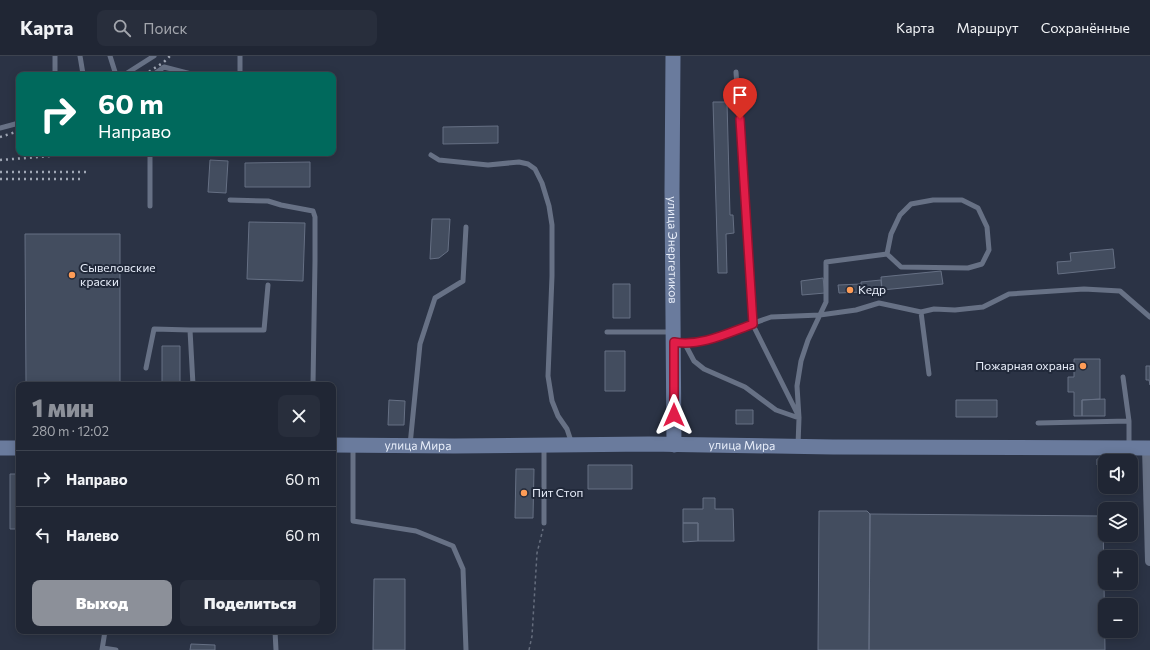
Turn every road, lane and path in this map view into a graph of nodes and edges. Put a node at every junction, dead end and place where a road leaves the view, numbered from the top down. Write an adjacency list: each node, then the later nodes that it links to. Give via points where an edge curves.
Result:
1 (55, 56): 7 (lane)
2 (80, 56): 8 (lane)
3 (110, 56): 9 (lane)
4 (154, 56): 10 (lane)
5 (240, 56): 13 (lane)
6 (673, 56): 30 (main road, улица Энергетиков)
7 (55, 72)
8 (82, 72)
9 (115, 72)
10 (129, 72)
11 (157, 72): 12 (lane, via 164,67)
12 (184, 72)
13 (240, 72)
14 (736, 72): 27 (lane)
15 (16, 124): 16 (lane)
16 (0, 128)
17 (431, 155): 42 (lane, via 439,160 488,165 519,162 528,164 535,169 542,183 550,206 552,225 548,376 552,401 567,429)
18 (150, 156): 20 (lane)
19 (230, 200): 35 (lane, via 268,201 313,211)
20 (150, 206)
21 (466, 227): 44 (lane, via 464,281 435,298 420,344)
22 (887, 254): 22 (lane, via 891,234 900,214 911,204 933,200 962,200 978,208 987,227 989,250 982,264 968,268 901,267); 25 (lane, via 826,262 826,302)
23 (268, 285): 28 (lane, via 264,330)
24 (921, 312): 25 (lane, via 879,303 856,310); 26 (lane, via 983,307 1009,294 1084,289 1120,291); 32 (lane)
25 (820, 315): 27 (lane, via 771,317); 36 (lane, via 801,361 797,386)
26 (1150, 317)
27 (753, 324): 30 (lane, via 706,340); 36 (lane)
28 (190, 330): 31 (lane, via 154,329); 34 (lane)
29 (607, 332): 30 (lane)
30 (677, 339): 36 (lane, via 704,369 745,387 776,410); 43 (main road, улица Энергетиков)
31 (146, 368)
32 (929, 374)
33 (1123, 377): 37 (lane)
34 (193, 382)
35 (313, 382)
36 (799, 418): 45 (lane)
37 (1129, 421): 38 (lane); 48 (lane)
38 (1038, 423)
39 (336, 445): 40 (main road, улица Мира)
40 (353, 445): 44 (main road, улица Мира); 57 (lane, via 352,521 416,531 453,546 463,569)
41 (544, 445): 42 (main road, улица Мира); 44 (main road, улица Мира); 50 (lane)
42 (572, 445): 43 (main road, улица Мира)
43 (674, 445): 45 (main road, улица Мира)
44 (410, 446)
45 (798, 446): 48 (main road, улица Мира)
46 (0, 448): 47 (main road)
47 (16, 448)
48 (1129, 448): 49 (main road, улица Мира)
49 (1148, 448): 51 (street)
50 (544, 522): 58 (path, via 537,553)
51 (1150, 561)
52 (105, 634): 54 (lane)
53 (275, 634): 56 (lane)
54 (103, 649): 55 (lane)
55 (116, 650)
56 (276, 650)
57 (466, 650)
58 (529, 650)

